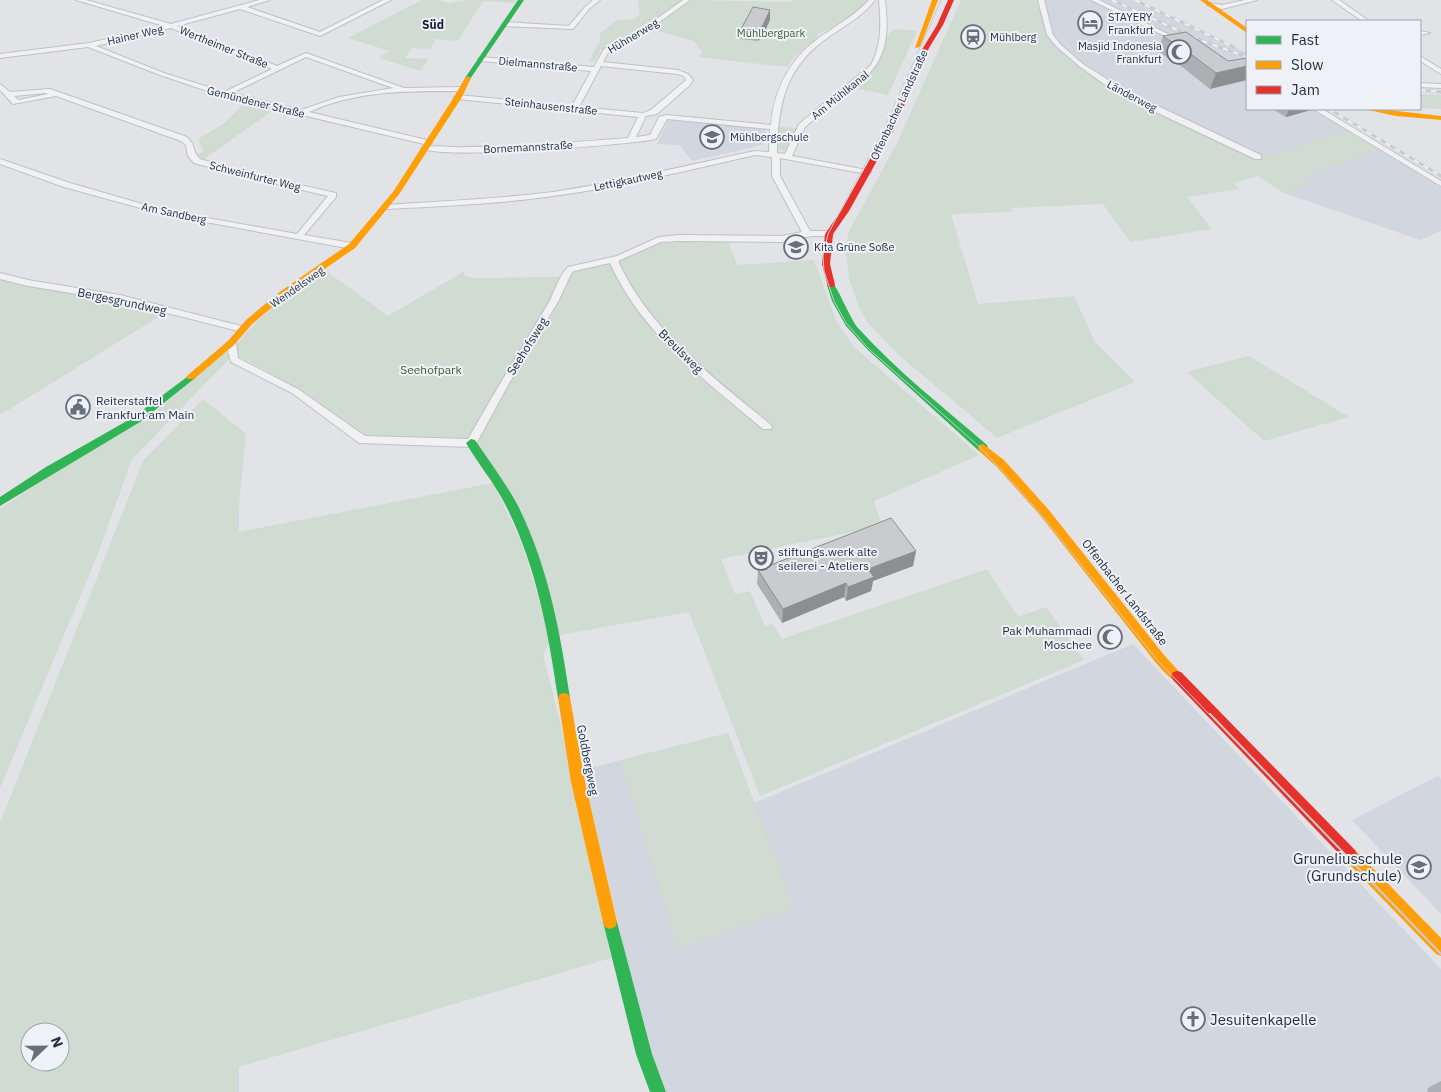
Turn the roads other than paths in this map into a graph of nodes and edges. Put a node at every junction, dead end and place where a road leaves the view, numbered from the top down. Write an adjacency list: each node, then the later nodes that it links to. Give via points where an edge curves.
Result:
1 (79, 0): 21 (street, Wertheimer Straße)
2 (267, 0): 17 (street, Hainer Weg)
3 (388, 0): 17 (street, via 320,34)
4 (521, 0): 20 (main road, Wendelsweg)
5 (597, 0): 20 (street, via 571,28)
6 (687, 0): 29 (street, Hühnerweg, via 642,32 607,48)
7 (872, 0): 46 (street, via 796,61 782,86)
8 (882, 0): 50 (street, Am Mühlkanal, via 884,38 875,63 802,126)
9 (935, 0): 22 (main road, Offenbacher Landstraße)
10 (951, 0): 22 (main road, Offenbacher Landstraße)
11 (1041, 0): 51 (street, Länderweg, via 1050,35 1081,65 1121,92)
12 (1094, 0): 25 (street)
13 (1254, 0): 16 (street)
14 (1335, 0): 18 (street)
15 (1208, 2): 16 (main road); 23 (main road)
16 (1222, 7): 19 (main road)
17 (242, 8): 21 (street, Hainer Weg)
18 (1365, 20)
19 (1246, 23)
20 (505, 24): 27 (main road, Wendelsweg)
21 (172, 26): 24 (street, Hainer Weg); 30 (street, Wertheimer Straße)
22 (930, 30): 53 (main road, Offenbacher Landstraße, via 926,48 889,132)
23 (1246, 30)
24 (89, 45): 26 (street, Hainer Weg); 37 (street, Gemündener Straße, via 162,74)
25 (1188, 45)
26 (0, 56)
27 (481, 59): 29 (street, Dielmannstraße); 36 (main road, Wendelsweg)
28 (1421, 59): 31 (street)
29 (596, 66): 38 (street, Hühnerweg); 44 (street, Dielmannstraße, via 678,72 689,77 688,84 654,112)
30 (276, 68): 35 (street, via 306,54); 37 (street)
31 (1441, 72)
32 (1421, 85): 34 (street)
33 (0, 86): 58 (street, Schweinfurter Weg, via 16,102 56,95 184,139 190,144 192,156 197,161 333,195)
34 (1441, 86)
35 (404, 90): 36 (street, Steinhausenstraße); 42 (street, Steinhausenstraße, via 331,102)
36 (460, 93): 38 (street, Steinhausenstraße); 48 (main road, Wendelsweg)
37 (225, 94): 42 (street, Gemündener Straße)
38 (575, 108): 44 (street, Steinhausenstraße)
39 (1319, 110): 54 (street)
40 (1374, 110): 45 (main road)
41 (1406, 110): 43 (main road)
42 (302, 113): 48 (street, Gemündener Straße)
43 (1441, 113)
44 (643, 115): 47 (street)
45 (1441, 118)
46 (772, 127): 47 (street, Bornemannstraße, via 665,117 653,137); 49 (street)
47 (631, 140): 48 (street, Bornemannstraße, via 513,149 447,150)
48 (427, 146): 55 (main road, Wendelsweg)
49 (774, 154): 50 (street, Lettigkautweg); 55 (street, Lettigkautweg, via 744,155 554,194); 56 (street, via 776,176)
50 (788, 157): 53 (street, Lettigkautweg)
51 (1258, 157)
52 (0, 161): 58 (street, Am Sandberg, via 67,185 162,212)
53 (862, 171): 57 (main road, Offenbacher Landstraße, via 845,211)
54 (1441, 184)
55 (386, 207): 59 (main road, Wendelsweg)
56 (807, 234): 57 (street); 60 (street, via 782,239 659,240)
57 (829, 234): 67 (main road, Offenbacher Landstraße, via 825,257 830,283 847,319 863,339 1000,463 1044,512 1160,659)
58 (299, 236): 59 (street, Am Sandberg)
59 (352, 246): 62 (main road, Wendelsweg, via 284,293)
60 (613, 260): 64 (street, Breulsweg, via 622,284 652,321 708,377); 65 (street, Seehofsweg, via 571,269 567,273 555,300)
61 (0, 276): 62 (street, Bergesgrundweg, via 120,298)
62 (242, 329): 63 (main road, Wendelsweg)
63 (230, 343): 65 (street, via 234,360 295,391 362,440); 66 (main road, Wendelsweg, via 142,416)
64 (767, 427)
65 (471, 443): 68 (main road, Goldbergweg, via 513,509 539,569 595,859 626,989)
66 (0, 502)
67 (1441, 949)
68 (658, 1092)

